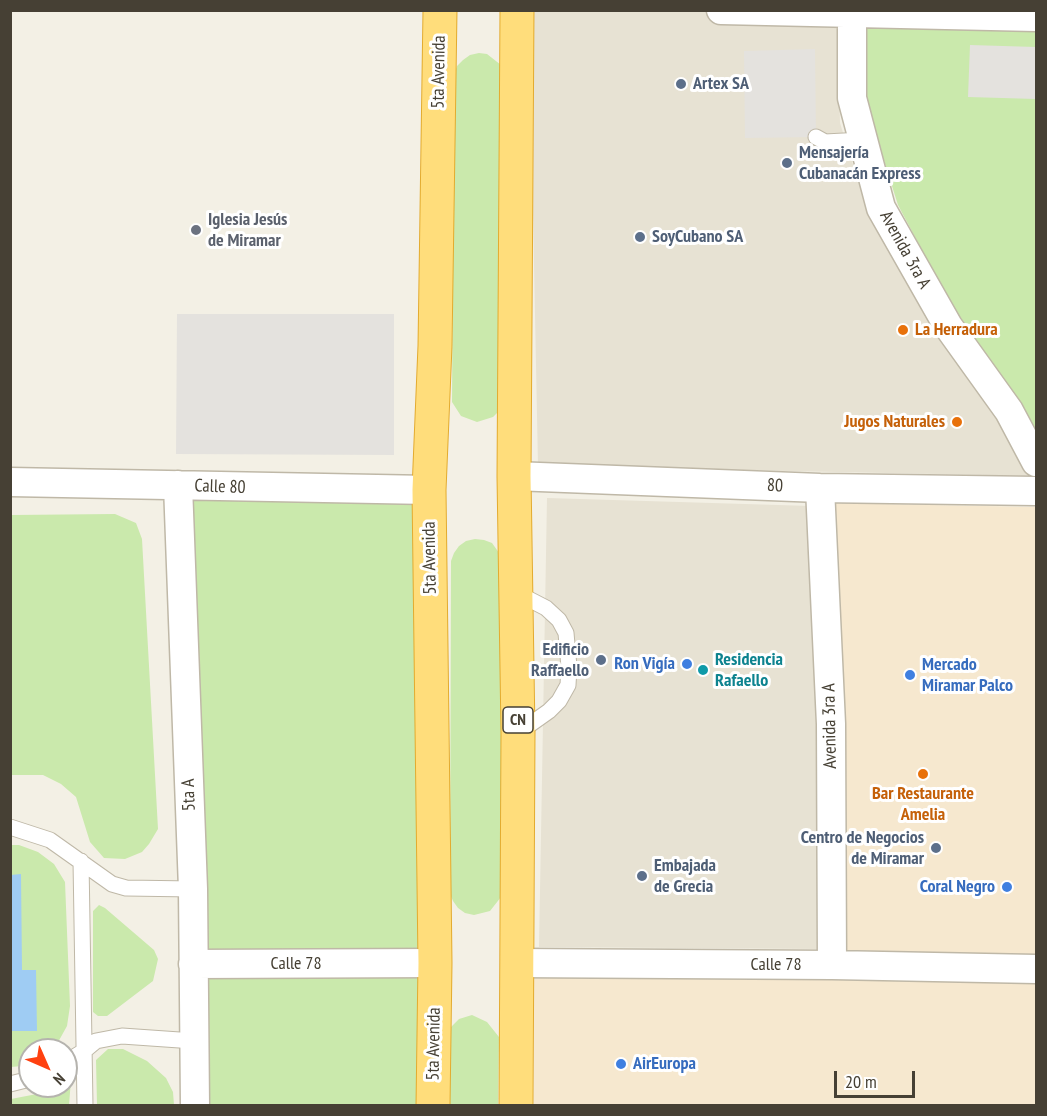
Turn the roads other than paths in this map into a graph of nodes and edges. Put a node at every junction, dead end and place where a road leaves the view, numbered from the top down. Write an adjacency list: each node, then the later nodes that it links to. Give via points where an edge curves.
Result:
1 (440, 10): 13 (highway, 5ta Avenida)
2 (517, 10): 9 (highway, CN)
3 (721, 10): 4 (street)
4 (852, 12): 5 (street); 7 (street, Avenida 3ra A, via 852,98)
5 (1036, 17)
6 (816, 137): 7 (lane, via 825,142)
7 (863, 140): 8 (street, Avenida 3ra A, via 881,208 948,326 1009,411)
8 (1036, 462)
9 (514, 476): 12 (street, 80); 15 (highway, CN)
10 (10, 482): 11 (street, Calle 80)
11 (178, 485): 13 (street, Calle 80); 19 (street, 5ta A)
12 (820, 488): 14 (street, 80); 23 (street, Avenida 3ra A, via 831,724)
13 (429, 490): 20 (highway, 5ta Avenida)
14 (1036, 491)
15 (517, 593): 16 (highway, CN); 16 (lane, via 546,608 559,620 566,633 569,667 568,685 559,701)
16 (518, 733): 21 (highway, CN)
17 (10, 826): 18 (lane, via 50,840)
18 (81, 861): 19 (lane, via 112,884 126,888); 26 (lane)
19 (193, 890): 22 (street, 5ta A)
20 (435, 963): 22 (street, Calle 78); 30 (highway, 5ta Avenida)
21 (516, 963): 23 (street, Calle 78); 31 (highway, CN)
22 (193, 964): 25 (street, 5ta A)
23 (832, 965): 24 (street, Calle 78)
24 (1036, 969)
25 (194, 1041): 26 (lane, via 122,1036 96,1041); 29 (street, 5ta A)
26 (84, 1051): 27 (lane); 28 (lane)
27 (78, 1055)
28 (85, 1106)
29 (195, 1106)
30 (433, 1106)
31 (516, 1106)

